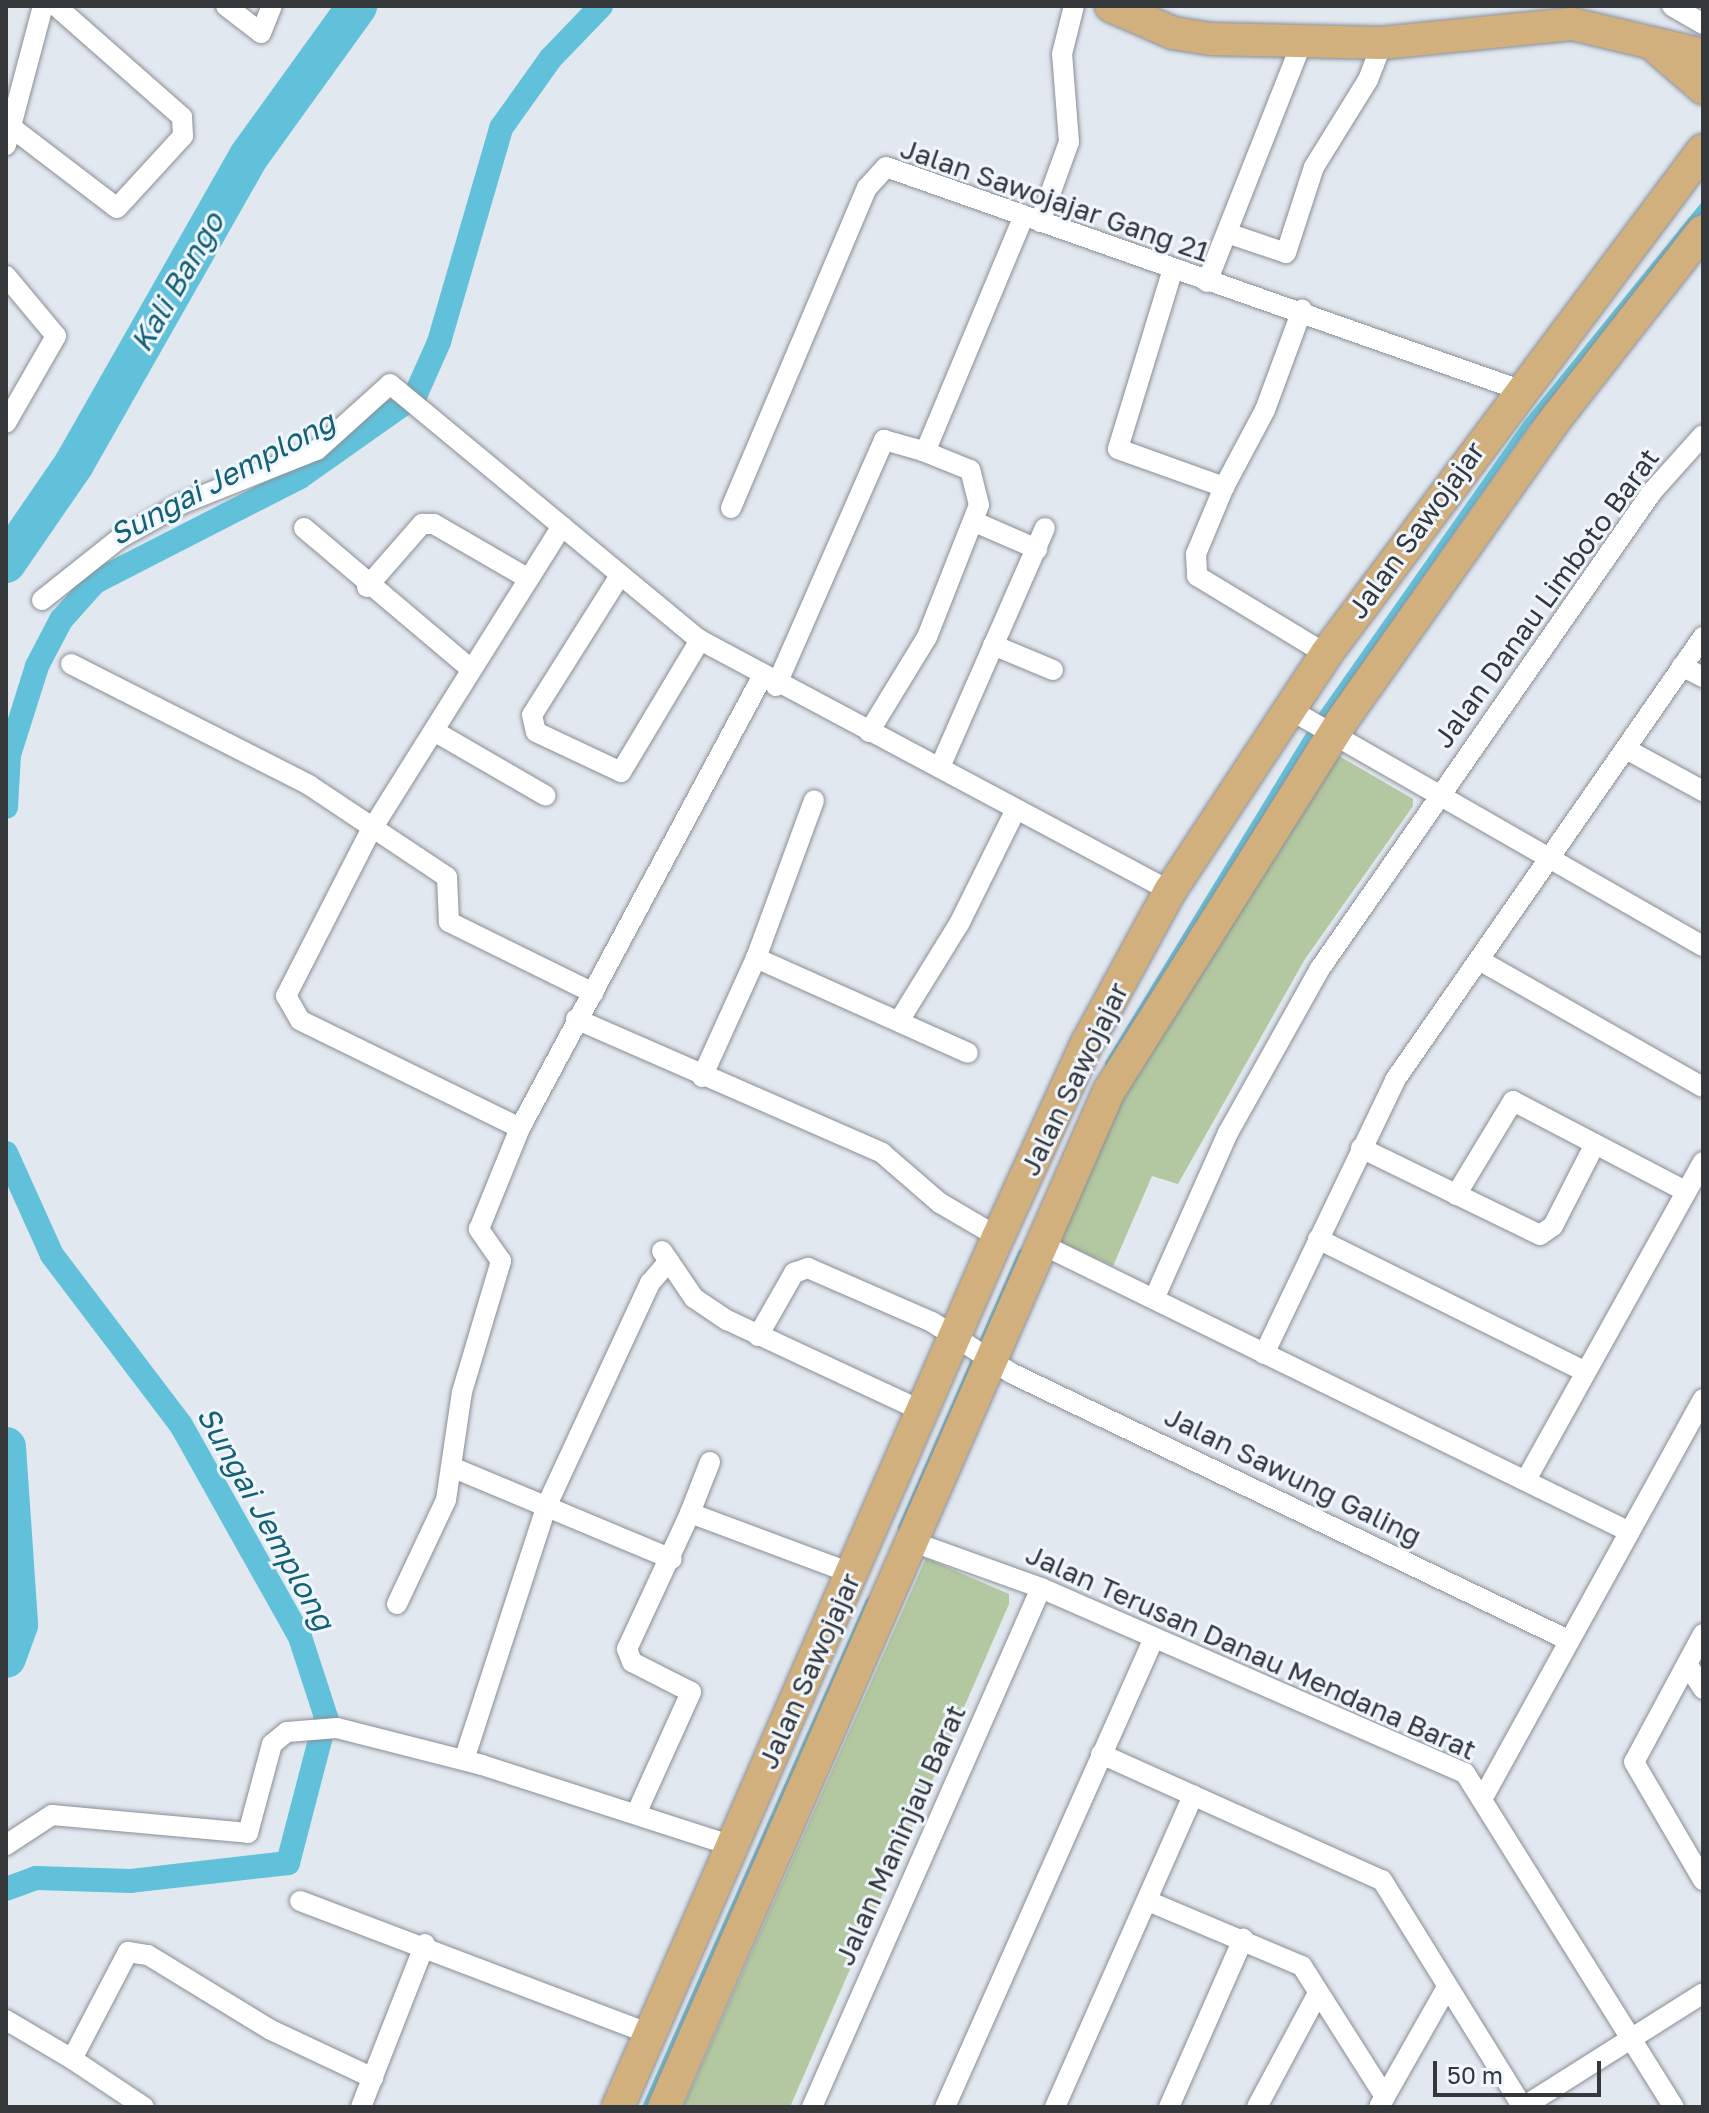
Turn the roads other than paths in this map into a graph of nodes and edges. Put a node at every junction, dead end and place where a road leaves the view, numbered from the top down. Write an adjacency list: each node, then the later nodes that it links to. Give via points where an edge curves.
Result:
1 (43, 6): 14 (street)
2 (56, 6): 14 (street, via 182,117 183,136 117,208)
3 (226, 6): 4 (street, via 261,33)
4 (272, 6)
5 (1074, 6): 16 (street, via 1062,54 1069,142)
6 (1111, 6): 10 (main road, via 1173,33)
7 (1672, 6): 8 (street)
8 (1703, 24)
9 (1382, 43): 10 (main road); 11 (main road, via 1572,24 1608,29); 18 (street, via 1356,103 1314,167 1286,253)
10 (1301, 44): 18 (street)
11 (1658, 49): 12 (main road); 13 (main road)
12 (1703, 55)
13 (1703, 88)
14 (8, 136)
15 (1703, 150): 23 (main road, Jalan Sawojajar)
16 (1032, 219): 19 (street, Jalan Sawojajar Gang 21); 26 (street); 28 (street, Jalan Sawojajar Gang 21, via 879,169)
17 (1703, 231): 48 (main road, Jalan Sawojajar)
18 (1227, 233): 21 (street)
19 (1172, 272): 21 (street, Jalan Sawojajar Gang 21); 27 (street, via 1118,449)
20 (6, 276): 24 (street, via 56,336)
21 (1207, 282): 22 (street, Jalan Sawojajar Gang 21)
22 (1302, 310): 23 (street, Jalan Sawojajar Gang 21); 27 (street, via 1265,410)
23 (1517, 389): 41 (main road, Jalan Sawojajar)
24 (6, 423)
25 (1703, 435): 55 (street, Jalan Danau Limboto Barat, via 1652,492)
26 (923, 451): 29 (street, via 976,476); 47 (street, via 884,440)
27 (1224, 487): 41 (street, via 1196,554 1197,576)
28 (731, 508)
29 (975, 522): 33 (street); 50 (street, via 927,637)
30 (562, 526): 34 (street); 35 (street); 37 (street, via 390,384 317,450 181,504 120,538)
31 (304, 528): 36 (street)
32 (1045, 528): 33 (street)
33 (1037, 549): 40 (street)
34 (619, 577): 39 (street); 39 (street, via 532,715 536,732 621,772)
35 (527, 578): 36 (street, via 434,524 422,524); 44 (street)
36 (367, 587): 44 (street)
37 (42, 600)
38 (1703, 637): 43 (street)
39 (700, 640): 47 (street)
40 (993, 645): 45 (street); 52 (street)
41 (1326, 654): 48 (main road, Jalan Sawojajar)
42 (71, 664): 58 (street, via 309,785)
43 (1682, 666): 46 (street); 51 (street)
44 (471, 669): 49 (street)
45 (1053, 670)
46 (1703, 677)
47 (769, 682): 50 (street); 64 (street)
48 (1312, 724): 55 (street); 60 (main road, Jalan Sawojajar); 74 (main road, Jalan Sawojajar, via 1109,1091)
49 (434, 731): 54 (street); 58 (street)
50 (869, 732): 52 (street)
51 (1626, 749): 53 (street); 59 (street)
52 (940, 767): 57 (street)
53 (1703, 791)
54 (546, 796)
55 (1437, 797): 59 (street); 80 (street, Jalan Danau Limboto Barat, via 1283,1031 1228,1133)
56 (814, 800): 62 (street)
57 (1016, 809): 60 (street); 66 (street, via 959,924)
58 (370, 832): 64 (street, via 447,877 449,922); 70 (street, via 290,983 290,1007 415,1080)
59 (1548, 861): 61 (street); 63 (street)
60 (1170, 891): 74 (main road, Jalan Sawojajar, via 1087,1043)
61 (1703, 946)
62 (756, 958): 66 (street); 68 (street)
63 (1479, 960): 69 (street); 72 (street, via 1395,1080)
64 (593, 993): 65 (street)
65 (576, 1019): 68 (street); 70 (street)
66 (899, 1021): 67 (street)
67 (968, 1053)
68 (702, 1077): 77 (street, via 882,1153 940,1203)
69 (1703, 1087)
70 (520, 1128): 89 (street, via 479,1229 481,1241 502,1257 462,1392)
71 (1595, 1144): 75 (street); 76 (street, via 1546,1234 1533,1234); 76 (street, via 1521,1102 1507,1102)
72 (1361, 1148): 76 (street); 78 (street)
73 (1703, 1162): 75 (street)
74 (1045, 1191): 77 (main road, Jalan Sawojajar); 79 (main road, Jalan Sawojajar)
75 (1685, 1191): 85 (street)
76 (1456, 1195)
77 (998, 1237): 82 (main road, Jalan Sawojajar)
78 (1318, 1239): 83 (street); 85 (street)
79 (1043, 1245): 80 (street); 84 (main road, Jalan Sawojajar)
80 (1154, 1299): 83 (street)
81 (758, 1336): 82 (street, Jalan Sawung Galing, via 794,1273 808,1268); 87 (street); 91 (street, via 694,1298 665,1256)
82 (960, 1341): 84 (street, Jalan Sawung Galing); 87 (main road, Jalan Sawojajar)
83 (1264, 1354): 90 (street)
84 (990, 1362): 93 (main road, Jalan Sawojajar); 101 (street, Jalan Sawung Galing)
85 (1586, 1372): 90 (street)
86 (1703, 1399): 94 (street)
87 (922, 1411): 93 (main road, Jalan Sawojajar)
88 (710, 1462): 92 (street)
89 (454, 1468): 91 (street); 98 (street, via 438,1525)
90 (1526, 1480): 94 (street)
91 (546, 1507): 95 (street); 105 (street)
92 (690, 1513): 95 (street); 96 (street)
93 (904, 1524): 96 (main road, Jalan Sawojajar); 97 (street, Jalan Terusan Danau Mendana Barat); 116 (main road, Jalan Sawojajar)
94 (1630, 1532): 101 (street)
95 (672, 1559): 108 (street, via 628,1656 689,1686 691,1698)
96 (853, 1574): 110 (main road, Jalan Sawojajar)
97 (1041, 1588): 100 (street, Jalan Terusan Danau Mendana Barat); 130 (street, Jalan Maninjau Barat)
98 (397, 1604)
99 (1703, 1634): 102 (street)
100 (1154, 1638): 104 (street); 106 (street, Jalan Terusan Danau Mendana Barat, via 1465,1773)
101 (1568, 1640): 106 (street)
102 (1687, 1664): 103 (street); 111 (street, via 1635,1768)
103 (1703, 1689)
104 (1101, 1754): 107 (street); 131 (street)
105 (464, 1760): 108 (street); 109 (street, via 337,1728 303,1728 272,1744 248,1833 52,1815)
106 (1485, 1794): 122 (street, Jalan Terusan Danau Mendana Barat)
107 (1193, 1795): 113 (street); 117 (street, via 1382,1880)
108 (636, 1814): 110 (street)
109 (6, 1845)
110 (730, 1845): 116 (main road, Jalan Sawojajar)
111 (1703, 1880)
112 (300, 1901): 115 (street)
113 (1148, 1901): 114 (street); 132 (street)
114 (1243, 1939): 118 (street, via 1302,1966); 133 (street)
115 (425, 1944): 121 (street); 124 (street)
116 (700, 1971): 121 (main road, Jalan Sawojajar); 129 (main road, Jalan Sawojajar)
117 (1446, 1989): 125 (street); 135 (street)
118 (1318, 1993): 125 (street); 134 (street)
119 (1703, 1993): 122 (street)
120 (6, 2020): 123 (street)
121 (648, 2033): 128 (main road, Jalan Sawojajar)
122 (1632, 2042): 135 (street); 136 (street, Jalan Terusan Danau Mendana Barat)
123 (72, 2059): 124 (street, via 128,1952 138,1952 271,2030); 126 (street)
124 (373, 2078): 127 (street)
125 (1382, 2102)
126 (133, 2104)
127 (361, 2107)
128 (618, 2107)
129 (664, 2107)
130 (812, 2107)
131 (945, 2107)
132 (1055, 2107)
133 (1169, 2107)
134 (1257, 2107)
135 (1523, 2107)
136 (1674, 2107)

